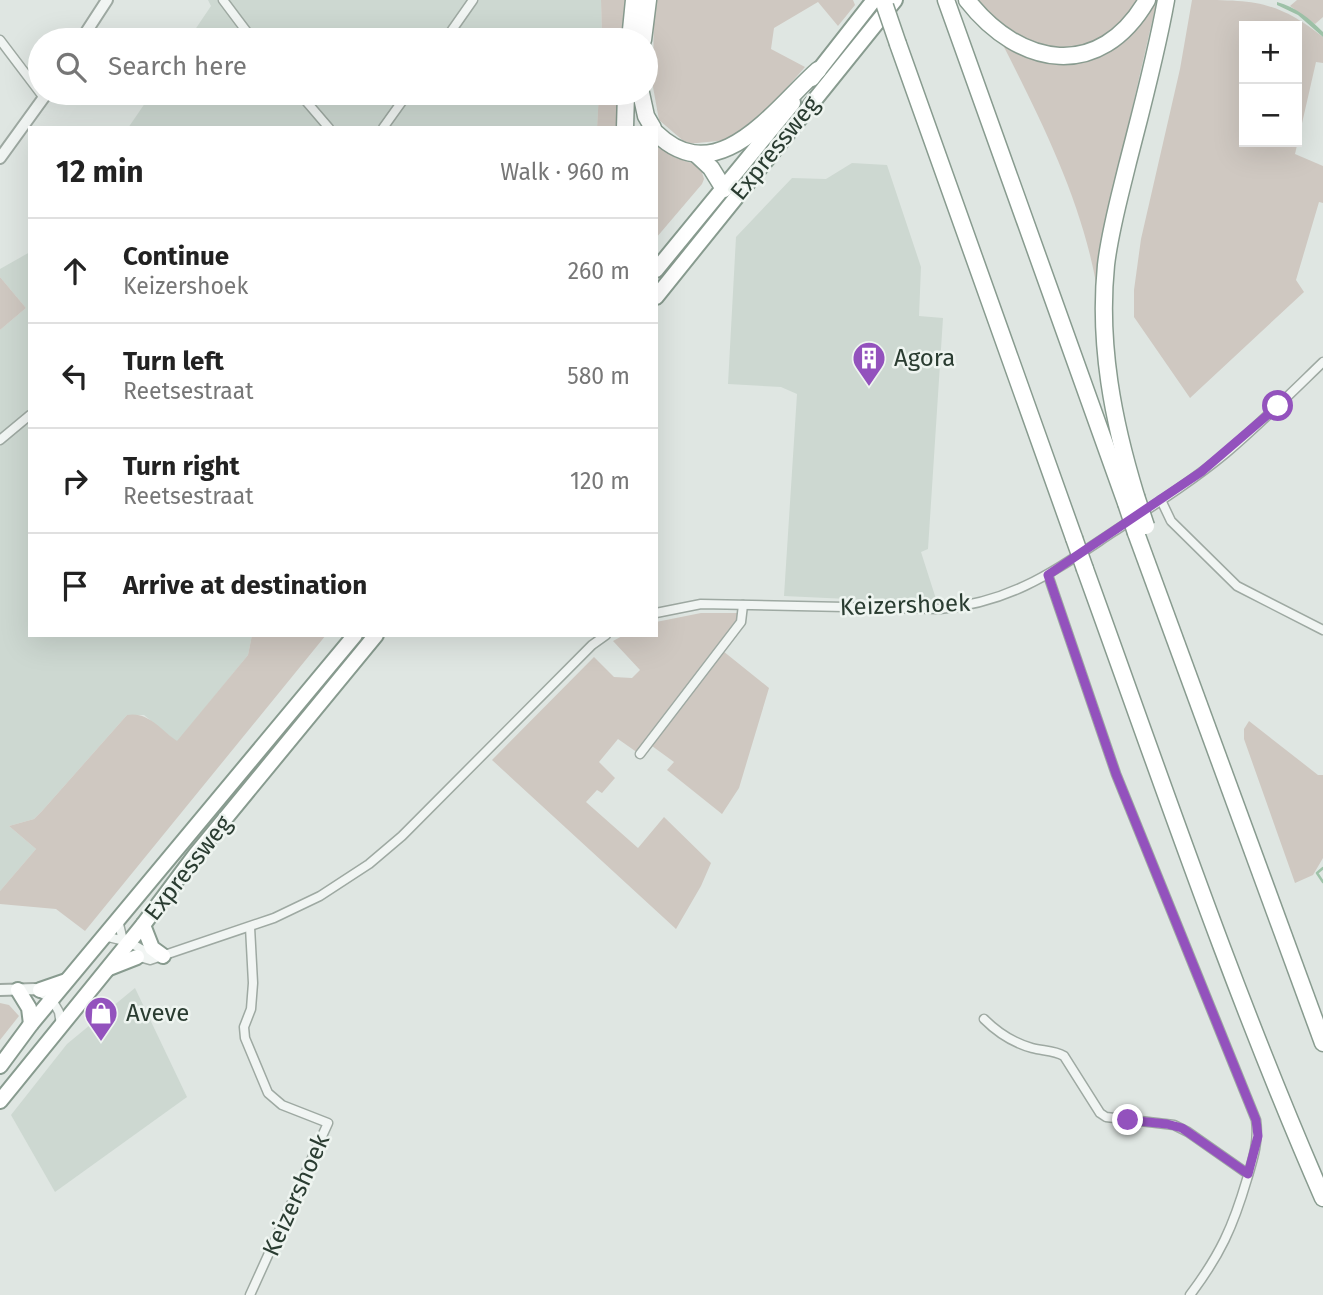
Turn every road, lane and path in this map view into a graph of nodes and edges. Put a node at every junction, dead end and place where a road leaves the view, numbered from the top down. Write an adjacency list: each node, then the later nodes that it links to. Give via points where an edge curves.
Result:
1 (107, 0): 11 (street)
2 (223, 0): 12 (street)
3 (473, 0): 13 (street)
4 (634, 0): 14 (highway)
5 (648, 0): 15 (highway)
6 (946, 0): 40 (highway)
7 (967, 0): 8 (highway, via 1011,41 1058,56 1100,48 1135,21)
8 (1147, 0)
9 (1166, 0): 40 (highway, via 1112,225 1104,286 1107,373)
10 (882, 1): 17 (highway, Expressweg); 32 (highway, Expressweg); 69 (highway, bridge, via 1202,892)
11 (89, 28)
12 (244, 28)
13 (453, 28)
14 (630, 28)
15 (644, 28)
16 (0, 40): 18 (street)
17 (818, 70): 29 (highway, via 752,133 730,147); 31 (highway, Expressweg)
18 (28, 74)
19 (38, 105): 30 (street)
20 (309, 105): 24 (street)
21 (399, 105): 25 (street)
22 (626, 105): 26 (highway)
23 (644, 105): 27 (highway)
24 (327, 126)
25 (384, 126)
26 (625, 126)
27 (652, 126)
28 (658, 135): 29 (highway)
29 (696, 154): 31 (highway, via 711,167)
30 (0, 158)
31 (724, 189): 32 (highway); 33 (highway, Expressweg)
32 (727, 207): 34 (highway, Expressweg)
33 (658, 268)
34 (672, 277): 35 (highway); 36 (highway, Expressweg)
35 (658, 280)
36 (658, 294)
37 (1323, 362): 41 (street, Keizershoek, via 1225,453)
38 (28, 417): 39 (street)
39 (0, 440)
40 (1131, 500): 65 (highway, bridge, via 1144,556)
41 (1161, 500): 42 (street, Keizershoek); 45 (street, via 1171,521 1237,586)
42 (1048, 575): 43 (street, Keizershoek, via 999,598 957,607); 68 (street, via 1116,774 1256,1120 1258,1136)
43 (743, 605): 44 (street, Keizershoek, via 701,604); 49 (street, via 741,622)
44 (658, 613)
45 (1323, 630)
46 (353, 637): 50 (highway, Expressweg)
47 (374, 637): 51 (highway, Expressweg)
48 (603, 637): 52 (street, via 387,849 320,896)
49 (640, 754)
50 (118, 920): 53 (highway, Expressweg); 54 (street)
51 (143, 925): 54 (highway, Expressweg); 55 (highway, via 152,948)
52 (250, 927): 55 (street); 70 (street, Keizershoek, via 253,983 245,1038 268,1093 282,1105 328,1124)
53 (104, 936): 54 (street); 58 (highway, Expressweg)
54 (125, 943): 55 (street); 56 (street); 57 (highway, Expressweg)
55 (163, 956): 56 (street)
56 (137, 957): 57 (highway)
57 (109, 968): 62 (highway, Expressweg)
58 (68, 981): 61 (highway); 62 (highway, Expressweg)
59 (0, 989): 60 (street)
60 (21, 990): 61 (street); 62 (street); 64 (highway)
61 (40, 990): 62 (street)
62 (58, 1011): 64 (highway, Expressweg); 67 (highway, Expressweg)
63 (984, 1019): 68 (street, via 1022,1045 1064,1056 1106,1117 1174,1125)
64 (31, 1024): 66 (highway, Expressweg)
65 (1323, 1043)
66 (0, 1066)
67 (0, 1101)
68 (1248, 1174): 71 (street, via 1229,1234)
69 (1323, 1198)
70 (250, 1295)
71 (1190, 1295)

